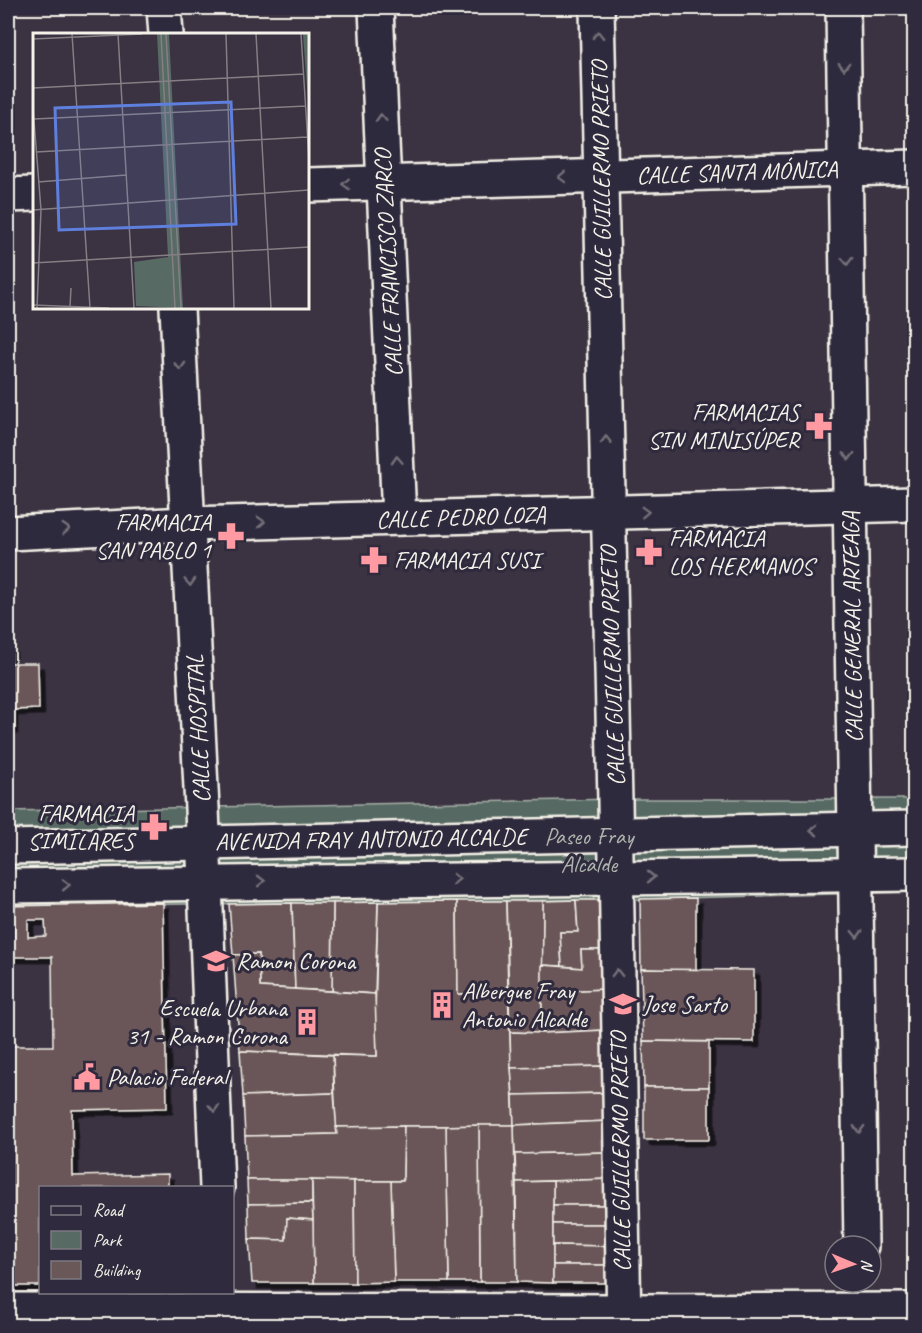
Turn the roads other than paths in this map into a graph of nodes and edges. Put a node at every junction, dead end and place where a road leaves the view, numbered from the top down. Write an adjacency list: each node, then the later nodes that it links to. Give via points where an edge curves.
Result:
1 (165, 8): 5 (street)
2 (376, 8): 9 (street, CALLE FRANCISCO ZARCO, one-way to 2)
3 (597, 8): 8 (street, CALLE GUILLERMO PRIETO, one-way to 3)
4 (843, 8): 7 (street, CALLE GENERAL ARTEAGA, one-way to 7)
5 (166, 33)
6 (915, 167): 7 (street, CALLE SANTA MÓNICA)
7 (845, 169): 8 (street, CALLE SANTA MÓNICA); 15 (street, CALLE GENERAL ARTEAGA, one-way to 15)
8 (601, 176): 9 (street, CALLE SANTA MÓNICA, one-way to 9); 16 (street, CALLE GUILLERMO PRIETO, one-way to 8)
9 (384, 183): 10 (street, CALLE SANTA MÓNICA, one-way to 10); 17 (street, CALLE FRANCISCO ZARCO, one-way to 9)
10 (309, 185)
11 (33, 194): 12 (street)
12 (8, 195)
13 (177, 309): 18 (street, CALLE HOSPITAL, one-way to 18)
14 (915, 504): 15 (street, CALLE PEDRO LOZA)
15 (850, 506): 16 (street, CALLE PEDRO LOZA, one-way to 15); 21 (street, CALLE GENERAL ARTEAGA)
16 (607, 513): 17 (street, CALLE PEDRO LOZA); 22 (street, CALLE GUILLERMO PRIETO)
17 (399, 518): 18 (street, CALLE PEDRO LOZA, one-way to 17)
18 (187, 524): 19 (street, CALLE PEDRO LOZA, one-way to 18); 23 (street, CALLE HOSPITAL, one-way to 23)
19 (8, 532)
20 (915, 828): 21 (street, AVENIDA FRAY ANTONIO ALCALDE)
21 (856, 830): 22 (street, AVENIDA FRAY ANTONIO ALCALDE, one-way to 22); 26 (street, CALLE GENERAL ARTEAGA)
22 (615, 834): 23 (street, AVENIDA FRAY ANTONIO ALCALDE); 27 (street, CALLE GUILLERMO PRIETO)
23 (203, 843): 24 (street, AVENIDA FRAY ANTONIO ALCALDE); 28 (street, CALLE HOSPITAL)
24 (8, 847)
25 (915, 874): 26 (street, AVENIDA FRAY ANTONIO ALCALDE)
26 (856, 875): 27 (street, AVENIDA FRAY ANTONIO ALCALDE, one-way to 26); 31 (street, CALLE GENERAL ARTEAGA, one-way to 31)
27 (615, 877): 28 (street, AVENIDA FRAY ANTONIO ALCALDE, one-way to 27); 37 (street, CALLE GUILLERMO PRIETO, one-way to 27)
28 (204, 882): 29 (street, AVENIDA FRAY ANTONIO ALCALDE, one-way to 28); 30 (street, CALLE HOSPITAL, one-way to 30)
29 (8, 886)
30 (217, 1186)
31 (861, 1234)
32 (861, 1306): 35 (street); 38 (street)
33 (222, 1309): 34 (street); 36 (street)
34 (8, 1310)
35 (915, 1310)
36 (372, 1318): 37 (street)
37 (624, 1318): 38 (street)
38 (754, 1318)

